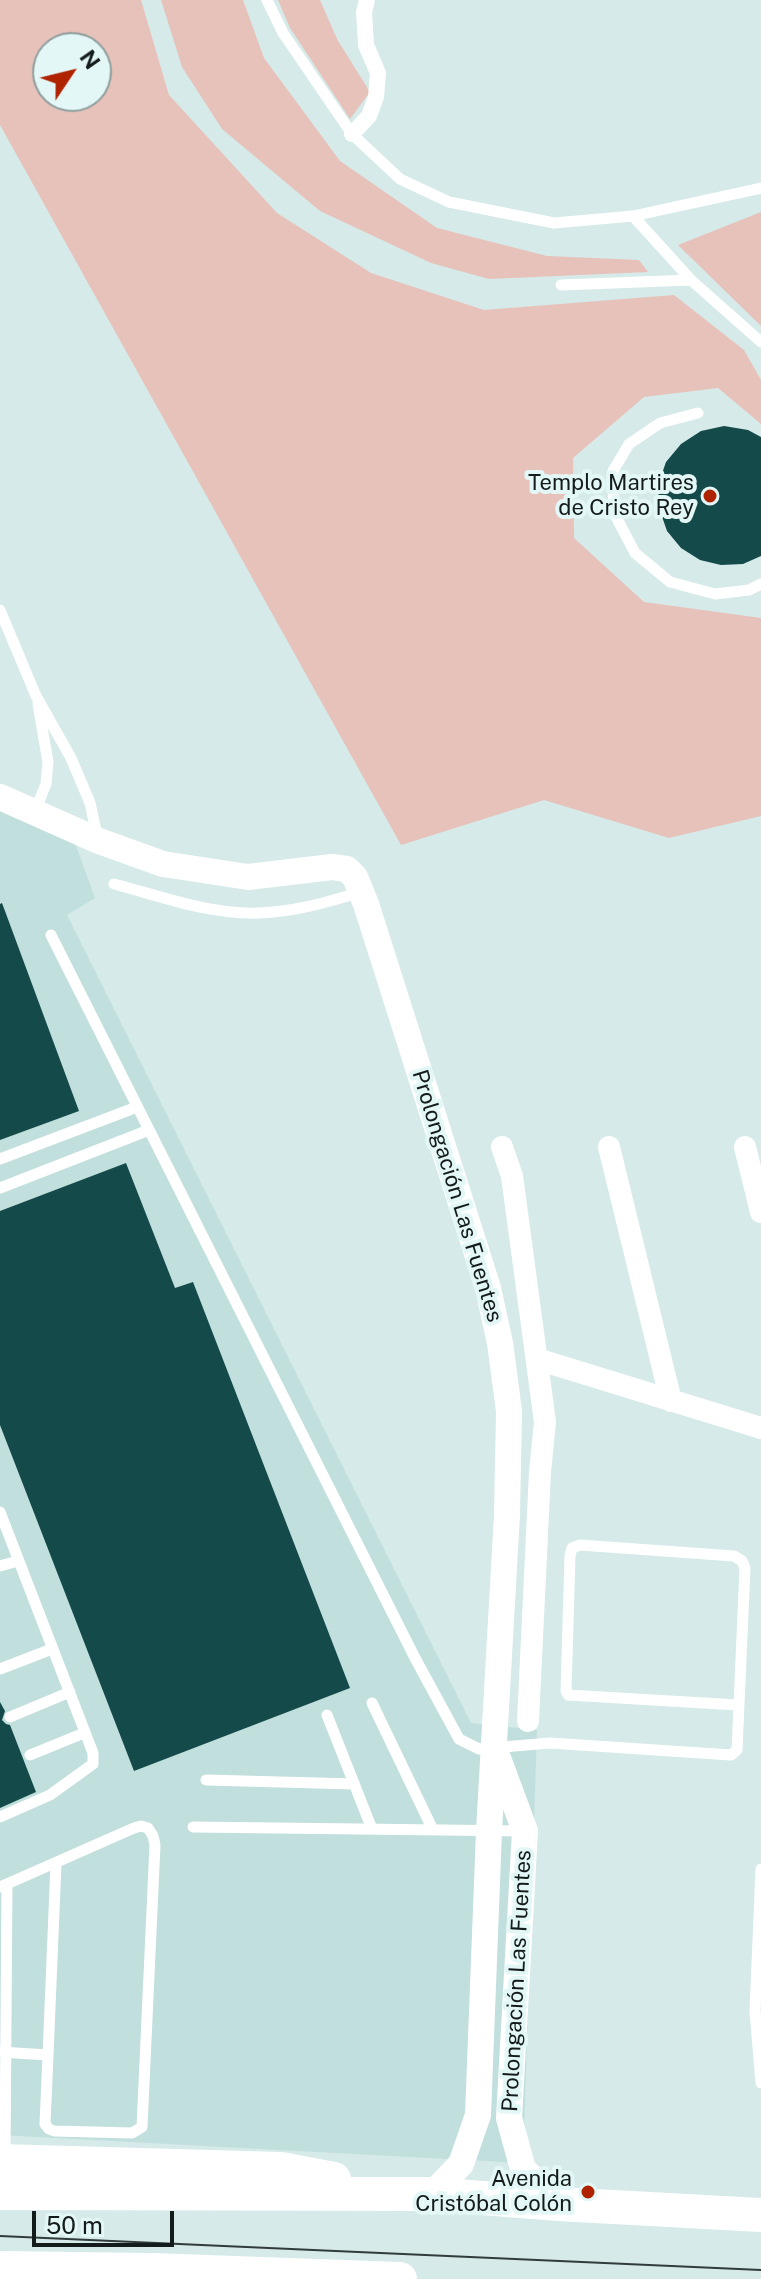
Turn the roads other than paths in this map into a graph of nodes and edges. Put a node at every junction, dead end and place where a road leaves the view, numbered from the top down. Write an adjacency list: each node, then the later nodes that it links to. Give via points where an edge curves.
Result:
1 (267, 0): 3 (lane, via 283,33)
2 (367, 0): 3 (street, via 366,45 378,73 376,97 369,116)
3 (352, 134): 5 (lane, via 400,179 449,202 554,223)
4 (761, 188): 5 (lane)
5 (633, 216): 6 (lane)
6 (691, 280): 7 (lane); 8 (lane)
7 (561, 285)
8 (761, 342)
9 (698, 413): 10 (lane, via 660,423 629,444 613,471 614,513 635,553 670,582 715,594)
10 (761, 584)
11 (0, 610): 13 (lane)
12 (0, 642): 13 (lane)
13 (18, 655): 14 (lane)
14 (36, 696): 16 (lane, via 48,762); 17 (lane, via 81,780)
15 (0, 797): 16 (street, Prolongación Las Fuentes)
16 (35, 811): 17 (street, Prolongación Las Fuentes)
17 (99, 841): 19 (street, Prolongación Las Fuentes, via 163,864 248,877 347,869)
18 (114, 884): 19 (lane, via 257,914)
19 (361, 892): 44 (street, Prolongación Las Fuentes, via 488,1288 500,1343 509,1411)
20 (51, 935): 21 (lane)
21 (137, 1107): 22 (lane); 26 (lane)
22 (149, 1130): 27 (lane); 44 (lane, via 459,1739 479,1749)
23 (502, 1147): 29 (street, via 512,1176)
24 (609, 1147): 30 (street)
25 (745, 1147): 28 (street)
26 (0, 1159)
27 (0, 1188)
28 (761, 1212)
29 (537, 1359): 30 (street); 42 (street, via 545,1422)
30 (671, 1401): 31 (street)
31 (761, 1428)
32 (0, 1512): 33 (lane)
33 (18, 1561): 34 (lane); 35 (lane)
34 (0, 1566)
35 (52, 1649): 36 (lane); 37 (lane)
36 (0, 1669)
37 (70, 1692): 41 (lane); 43 (lane)
38 (372, 1703): 51 (lane)
39 (738, 1705): 39 (lane, via 742,1561 734,1556 572,1548 568,1695); 44 (lane, via 738,1747 731,1755 550,1743)
40 (327, 1715): 47 (lane)
41 (10, 1717)
42 (528, 1721)
43 (84, 1733): 45 (lane); 48 (lane, via 93,1764 50,1795)
44 (494, 1747): 52 (street, Prolongación Las Fuentes); 53 (street, Prolongación Las Fuentes)
45 (30, 1755)
46 (206, 1780): 47 (lane)
47 (354, 1784): 50 (lane)
48 (0, 1817)
49 (193, 1827): 50 (lane)
50 (372, 1829): 51 (lane)
51 (433, 1830): 52 (lane)
52 (489, 1831): 53 (lane); 61 (street, Prolongación Las Fuentes, via 478,2115 461,2164)
53 (525, 1831): 62 (street, Prolongación Las Fuentes, via 509,2118 523,2169)
54 (56, 1864): 56 (lane); 58 (lane); 58 (lane, via 141,1826 153,1836 139,2131 49,2129)
55 (761, 1869): 59 (lane, via 755,2011)
56 (4, 1886): 57 (lane)
57 (4, 2052): 58 (lane); 60 (lane)
58 (48, 2055)
59 (761, 2083)
60 (2, 2171): 61 (main road, via 281,2169)
61 (423, 2194): 62 (main road)
62 (558, 2204): 63 (main road)
63 (761, 2215)
64 (0, 2268): 65 (main road)
65 (164, 2275): 66 (main road)
66 (400, 2279)

